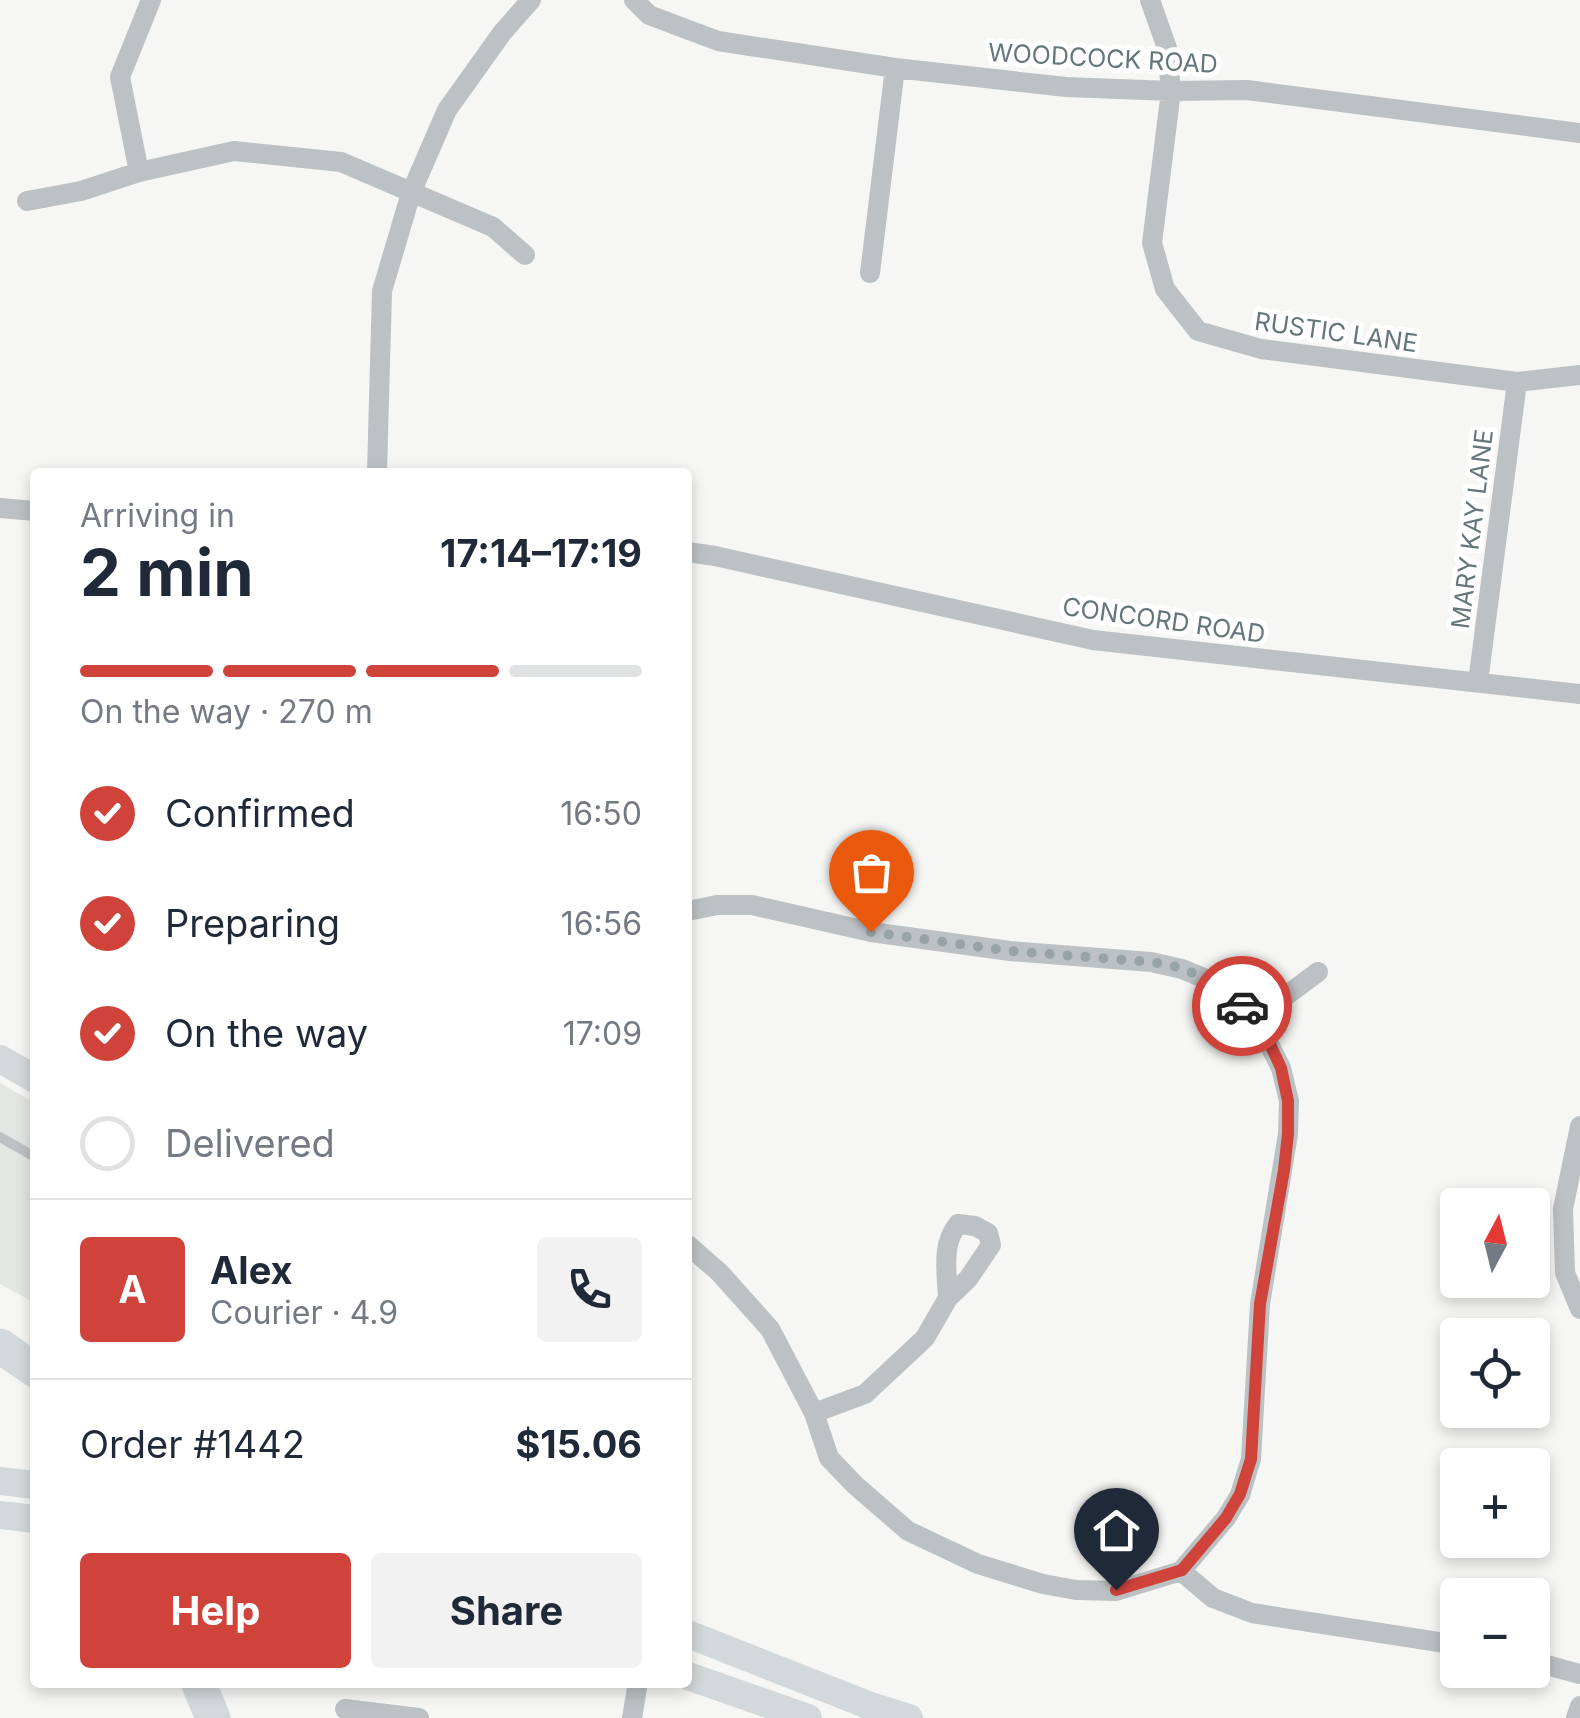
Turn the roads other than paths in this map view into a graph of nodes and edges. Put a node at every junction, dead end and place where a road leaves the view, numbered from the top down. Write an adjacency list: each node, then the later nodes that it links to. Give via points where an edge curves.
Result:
1 (151, 0): 8 (street, via 120,77)
2 (531, 0): 9 (street, via 447,110)
3 (634, 0): 5 (street, WOODCOCK ROAD, via 649,15 718,41)
4 (1150, 0): 6 (street, RUSTIC LANE, via 1168,48)
5 (896, 68): 6 (street, WOODCOCK ROAD); 12 (street)
6 (1171, 91): 7 (street, WOODCOCK ROAD, via 1246,90); 14 (street, RUSTIC LANE, via 1152,243 1165,289 1198,331 1261,349)
7 (1580, 132)
8 (139, 172): 9 (street, via 234,151 341,162); 10 (street)
9 (411, 193): 11 (street, via 493,227); 15 (street, via 382,290)
10 (27, 201)
11 (525, 255)
12 (870, 274)
13 (1580, 375): 14 (street, RUSTIC LANE)
14 (1516, 382): 19 (street, MARY KAY LANE)
15 (377, 468)
16 (0, 508): 17 (street)
17 (30, 511)
18 (692, 553): 19 (street, CONCORD ROAD, via 1093,640)
19 (1478, 682): 20 (street, CONCORD ROAD)
20 (1580, 694)
21 (692, 910): 23 (street, via 752,905 871,932 1152,962 1206,979)
22 (1318, 972): 23 (street)
23 (1256, 1018): 39 (street, via 1281,1068 1288,1134 1260,1304 1251,1459 1226,1518)
24 (0, 1059): 25 (main road)
25 (30, 1076)
26 (1580, 1126): 31 (street, via 1562,1209 1565,1273)
27 (0, 1137): 28 (lane)
28 (30, 1154)
29 (692, 1248): 34 (street, via 770,1329)
30 (948, 1298): 34 (street, via 925,1338 865,1394)
31 (1580, 1309)
32 (0, 1346): 33 (highway)
33 (30, 1367)
34 (814, 1413): 39 (street, via 830,1458 855,1485 908,1531 978,1564 1076,1590 1116,1590)
35 (0, 1481): 36 (main road)
36 (30, 1484)
37 (0, 1515): 38 (main road)
38 (30, 1518)
39 (1182, 1570): 41 (street, via 1212,1598 1252,1612)
40 (692, 1636): 48 (main road)
41 (1440, 1642)
42 (692, 1655): 48 (main road, via 797,1691)
43 (1550, 1666): 44 (street)
44 (1580, 1674)
45 (692, 1677): 55 (main road)
46 (201, 1688): 52 (highway)
47 (637, 1688): 54 (street)
48 (868, 1705): 56 (main road)
49 (1580, 1706): 57 (street)
50 (345, 1709): 51 (street)
51 (387, 1716): 53 (street)
52 (214, 1718)
53 (419, 1718)
54 (632, 1718)
55 (808, 1718)
56 (909, 1718)
57 (1576, 1718)

